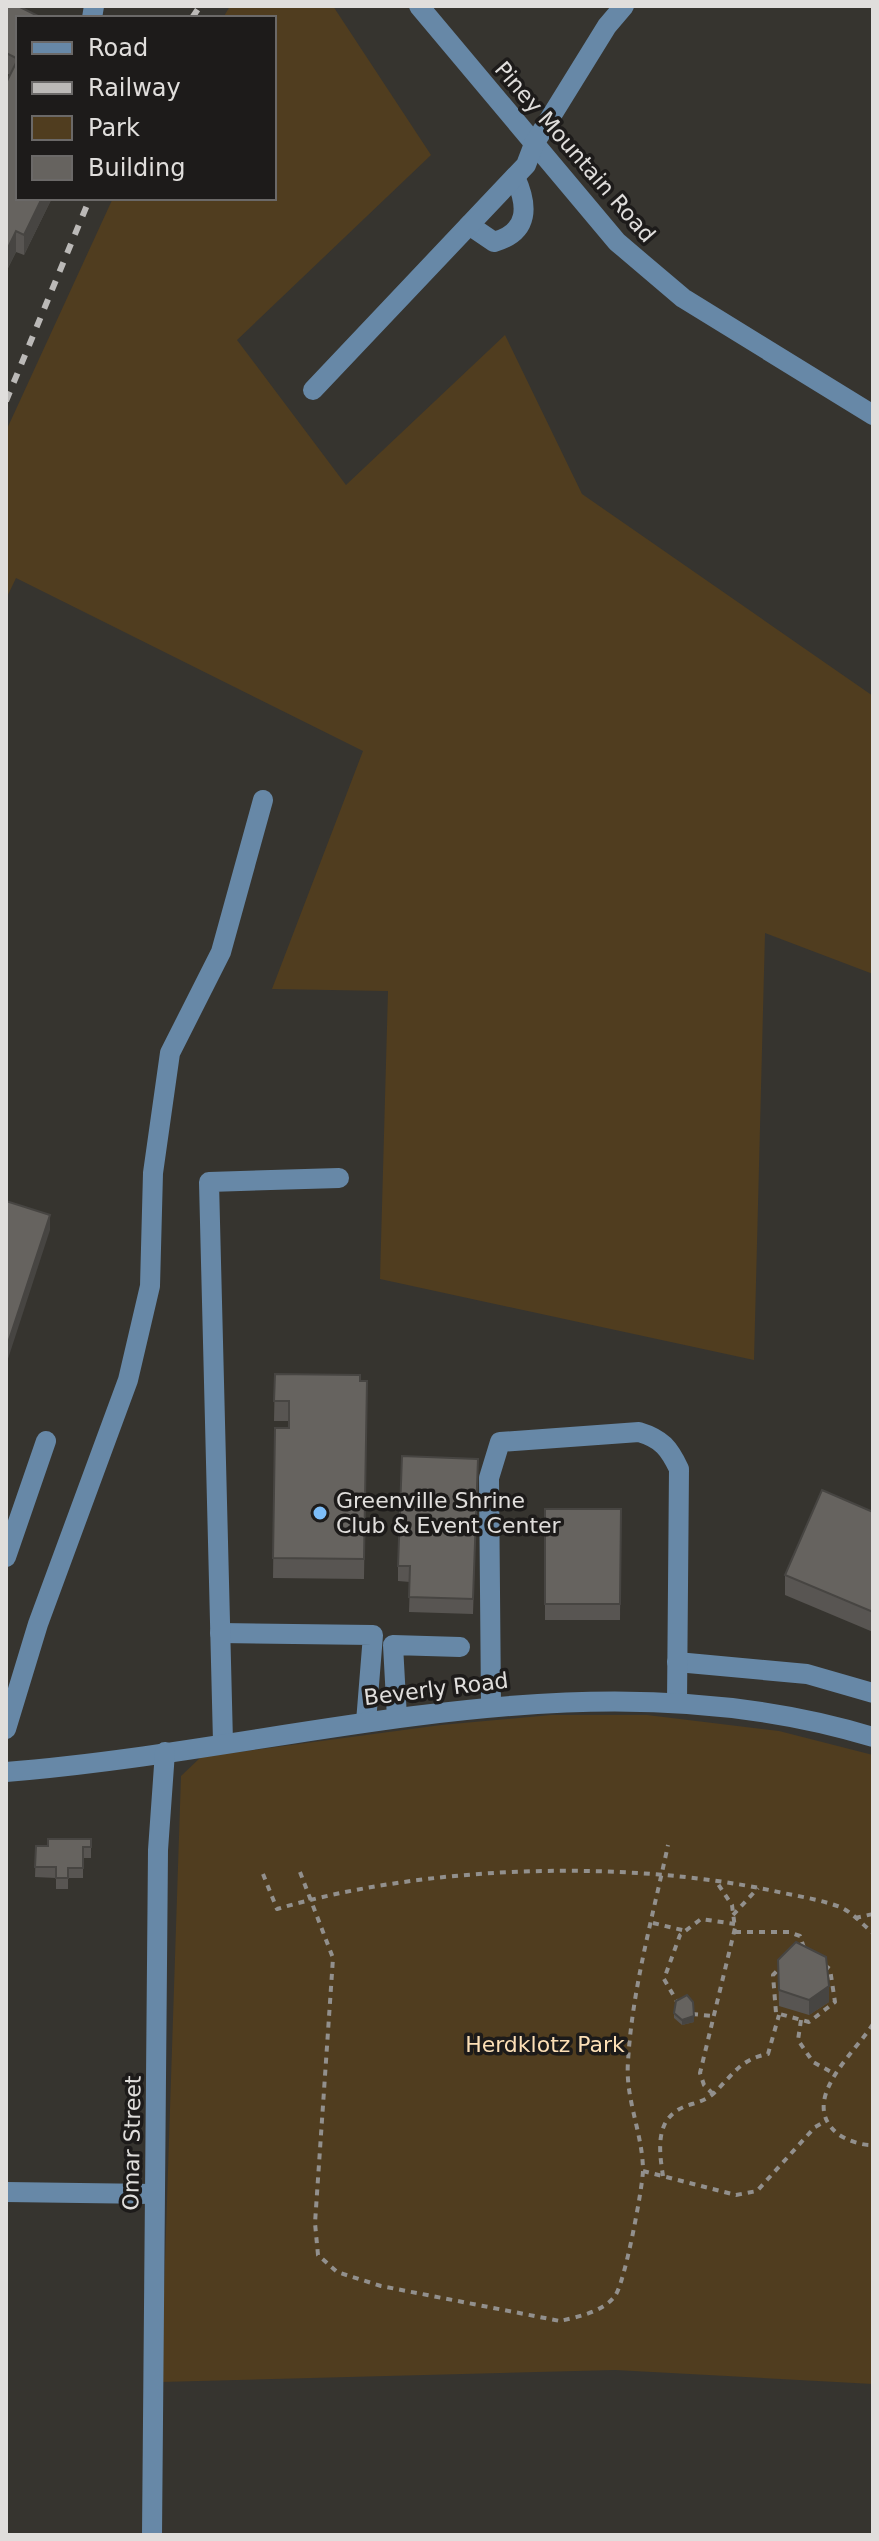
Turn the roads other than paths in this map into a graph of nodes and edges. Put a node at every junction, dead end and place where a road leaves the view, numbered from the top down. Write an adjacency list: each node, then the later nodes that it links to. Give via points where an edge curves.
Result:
1 (419, 6): 3 (street, Piney Mountain Road)
2 (624, 6): 3 (street)
3 (534, 144): 4 (street); 7 (street, Piney Mountain Road, via 617,242 658,279)
4 (515, 177): 5 (street); 5 (street, via 526,210 514,234 494,242)
5 (469, 225): 6 (street)
6 (313, 390)
7 (873, 415)
8 (263, 800): 20 (street, via 221,952 170,1053 153,1173 150,1286 128,1380 38,1624)
9 (339, 1178): 12 (street, via 209,1182)
10 (46, 1441): 11 (street)
11 (6, 1557)
12 (220, 1633): 19 (street, via 373,1635); 22 (street)
13 (460, 1647): 18 (street, via 393,1645)
14 (677, 1662): 15 (street, via 807,1674); 16 (street); 17 (street, via 679,1469 670,1448 639,1432 500,1442 489,1478)
15 (873, 1693)
16 (677, 1703): 17 (street, Beverly Road); 21 (street, Beverly Road, via 777,1716)
17 (491, 1705): 18 (street, Beverly Road)
18 (397, 1718): 19 (street, Beverly Road)
19 (366, 1722): 22 (street, Beverly Road)
20 (6, 1729)
21 (873, 1737)
22 (223, 1742): 23 (street, Beverly Road)
23 (165, 1752): 24 (street, Beverly Road); 26 (street, Omar Street, via 158,1850)
24 (6, 1772)
25 (6, 2192): 26 (street)
26 (154, 2194): 27 (street, Omar Street)
27 (152, 2535)

